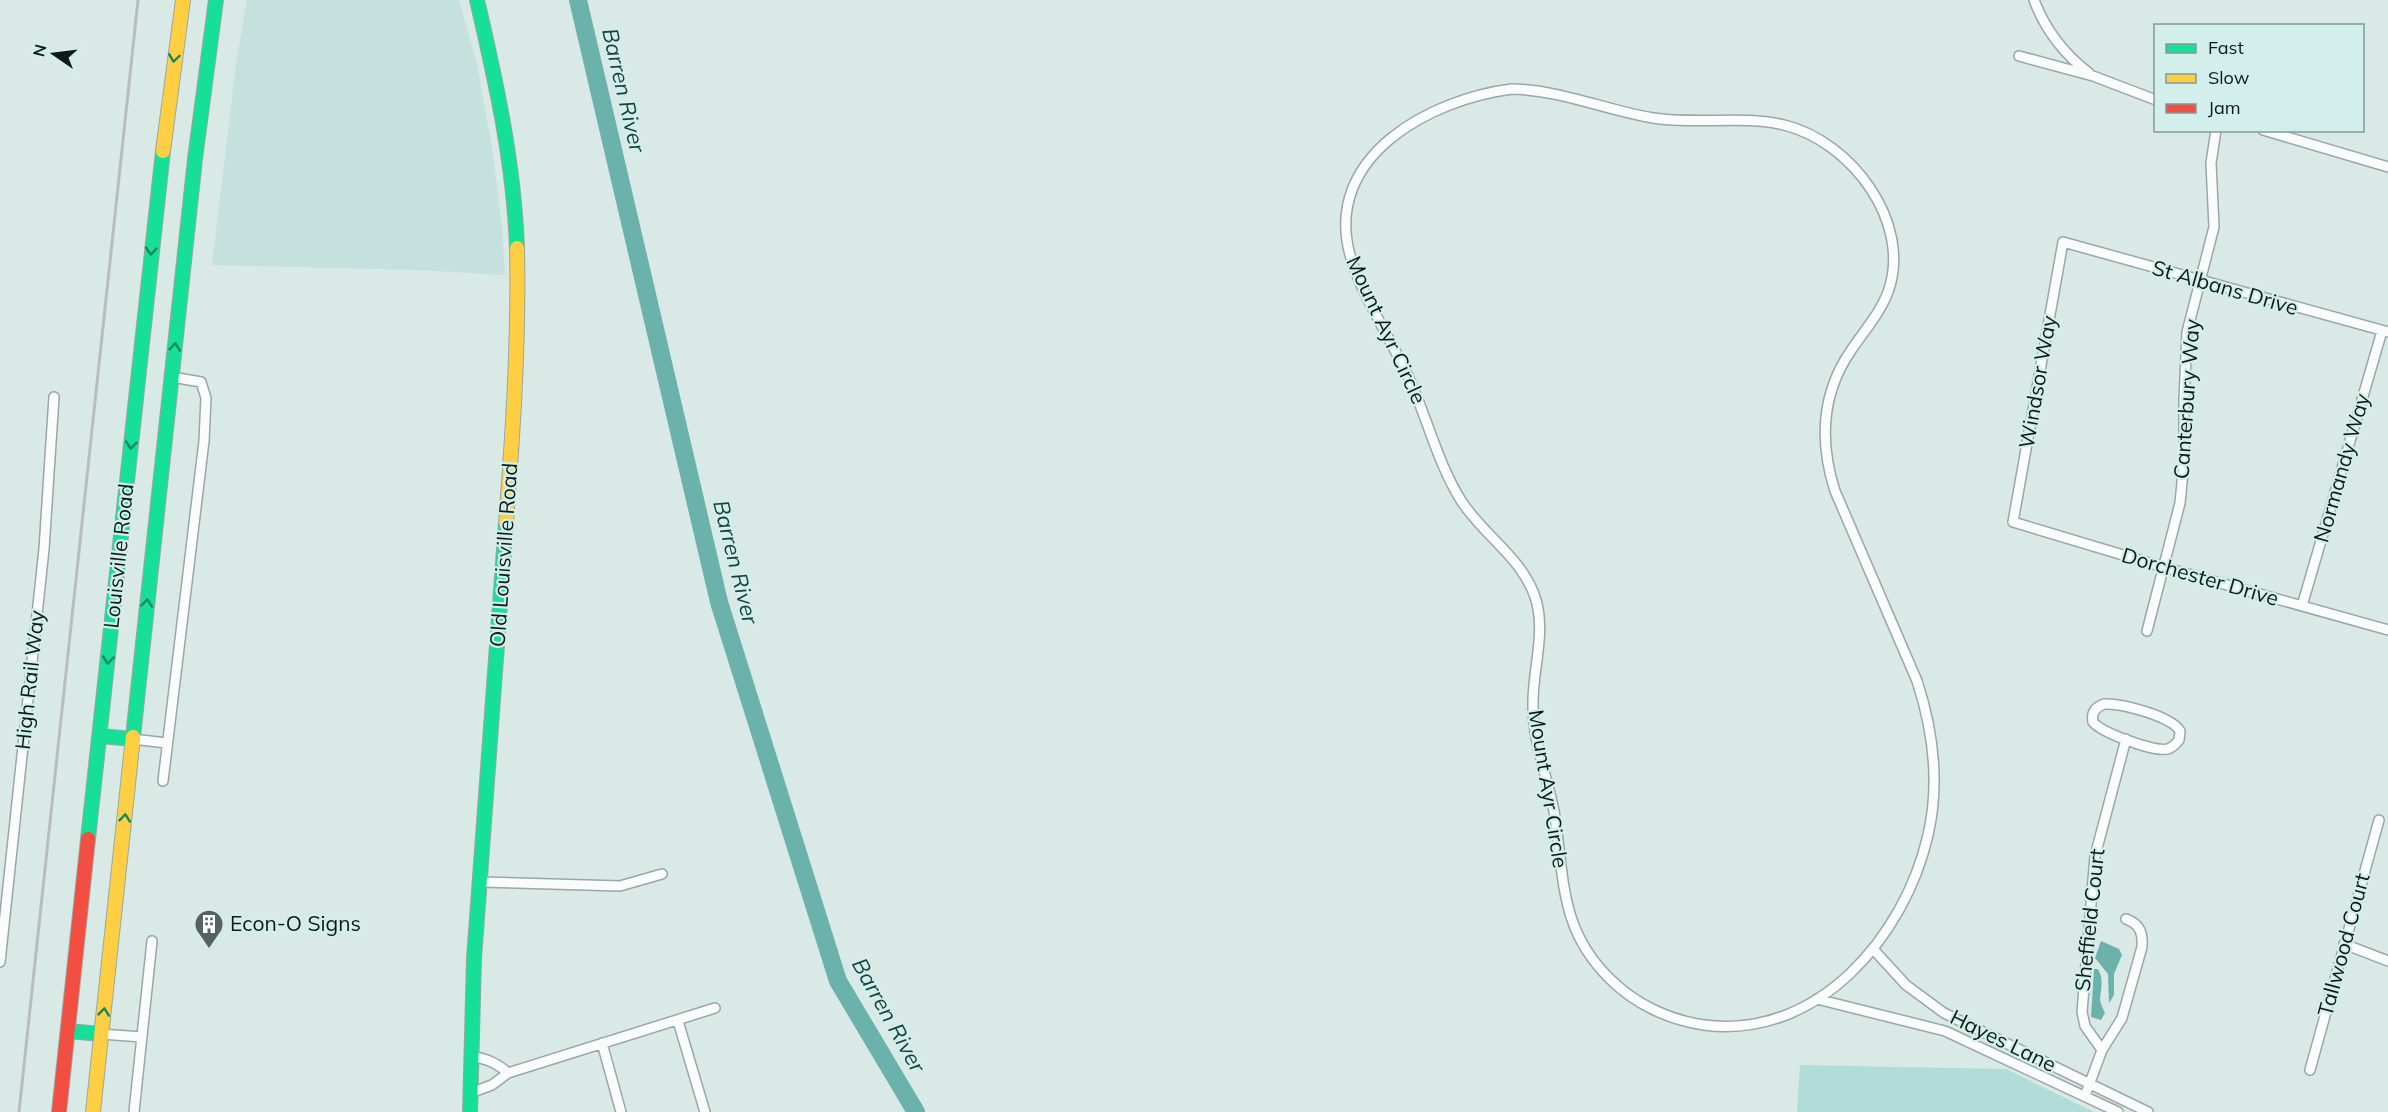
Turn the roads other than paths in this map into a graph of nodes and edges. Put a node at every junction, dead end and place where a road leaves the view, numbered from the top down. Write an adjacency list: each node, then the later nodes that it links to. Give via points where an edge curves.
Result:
1 (183, 0): 21 (main road, Louisville Road, one-way to 21)
2 (216, 0): 14 (main road, Louisville Road, one-way to 2)
3 (477, 0): 28 (main road, Old Louisville Road, via 508,148 518,285 513,431)
4 (2034, 0): 6 (street, via 2061,46)
5 (2019, 56): 6 (street)
6 (2093, 76): 7 (street)
7 (2154, 99)
8 (2216, 132): 12 (street, Canterbury Way, via 2211,163 2214,227)
9 (2270, 132): 10 (street)
10 (2388, 167)
11 (2063, 242): 12 (street, St Albans Drive); 16 (street, Windsor Way)
12 (2201, 280): 13 (street, St Albans Drive); 17 (street, Canterbury Way, via 2187,332 2180,503)
13 (2385, 332): 18 (street, Normandy Way)
14 (171, 377): 22 (main road, Louisville Road, one-way to 14); 24 (street, via 201,382 206,398)
15 (54, 398): 34 (street, High Rail Way, via 44,549)
16 (2013, 522): 17 (street, Dorchester Drive)
17 (2163, 567): 18 (street, Dorchester Drive); 20 (street, Canterbury Way)
18 (2302, 606): 19 (street, Dorchester Drive)
19 (2388, 630)
20 (2146, 631)
21 (100, 736): 22 (main road); 38 (main road, Louisville Road)
22 (133, 739): 24 (street); 39 (main road, Louisville Road, one-way to 22)
23 (2126, 739): 23 (street, via 2097,726 2092,716 2096,708 2114,704 2153,715 2172,722 2180,734 2177,743 2165,749); 42 (street, Sheffield Court, via 2095,856 2082,1007 2085,1026)
24 (166, 742): 25 (street)
25 (163, 781)
26 (2379, 820): 31 (street, Tallwood Court)
27 (662, 874): 28 (street, via 620,886)
28 (480, 882): 43 (main road, Old Louisville Road)
29 (2126, 919): 42 (street, via 2139,928 2142,947 2122,1017)
30 (152, 941): 40 (street)
31 (2344, 944): 33 (street); 44 (street, Tallwood Court)
32 (1873, 949): 35 (street, Mount Ayr Circle, via 1849,976); 35 (street, Mount Ayr Circle, via 1900,909 1921,861 1934,782 1931,738 1917,681 1839,500 1825,453 1825,417 1833,383 1881,307 1892,274 1892,240 1881,207 1856,172 1827,144 1782,124 1655,118 1554,92 1522,89 1470,97 1411,123 1381,146 1360,174 1347,222 1350,254 1409,378 1458,496 1518,566 1536,600 1539,637 1534,726 1554,812 1565,899 1576,931 1591,956 1618,986 1642,1004 1684,1021 1713,1026 1749,1025 1778,1018); 46 (street, Hayes Lane, via 1906,985 1944,1013)
33 (2388, 961)
34 (0, 962)
35 (1817, 999): 48 (street, Hayes Lane, via 1946,1031)
36 (715, 1008): 37 (street)
37 (678, 1021): 41 (street); 54 (street)
38 (68, 1031): 39 (main road); 49 (main road, Louisville Road)
39 (101, 1034): 40 (street); 50 (main road, Louisville Road)
40 (142, 1037): 51 (street)
41 (602, 1043): 45 (street); 53 (street)
42 (2102, 1050): 46 (street)
43 (471, 1056): 45 (street, via 492,1061); 47 (main road, Old Louisville Road)
44 (2310, 1070)
45 (508, 1073): 47 (street, via 492,1085)
46 (2090, 1083): 48 (street); 56 (street, Hayes Lane)
47 (470, 1093): 52 (main road, Old Louisville Road)
48 (2085, 1096): 55 (street, Hayes Lane)
49 (59, 1112)
50 (93, 1112)
51 (134, 1112)
52 (470, 1112)
53 (621, 1112)
54 (705, 1112)
55 (2118, 1112)
56 (2148, 1112)

